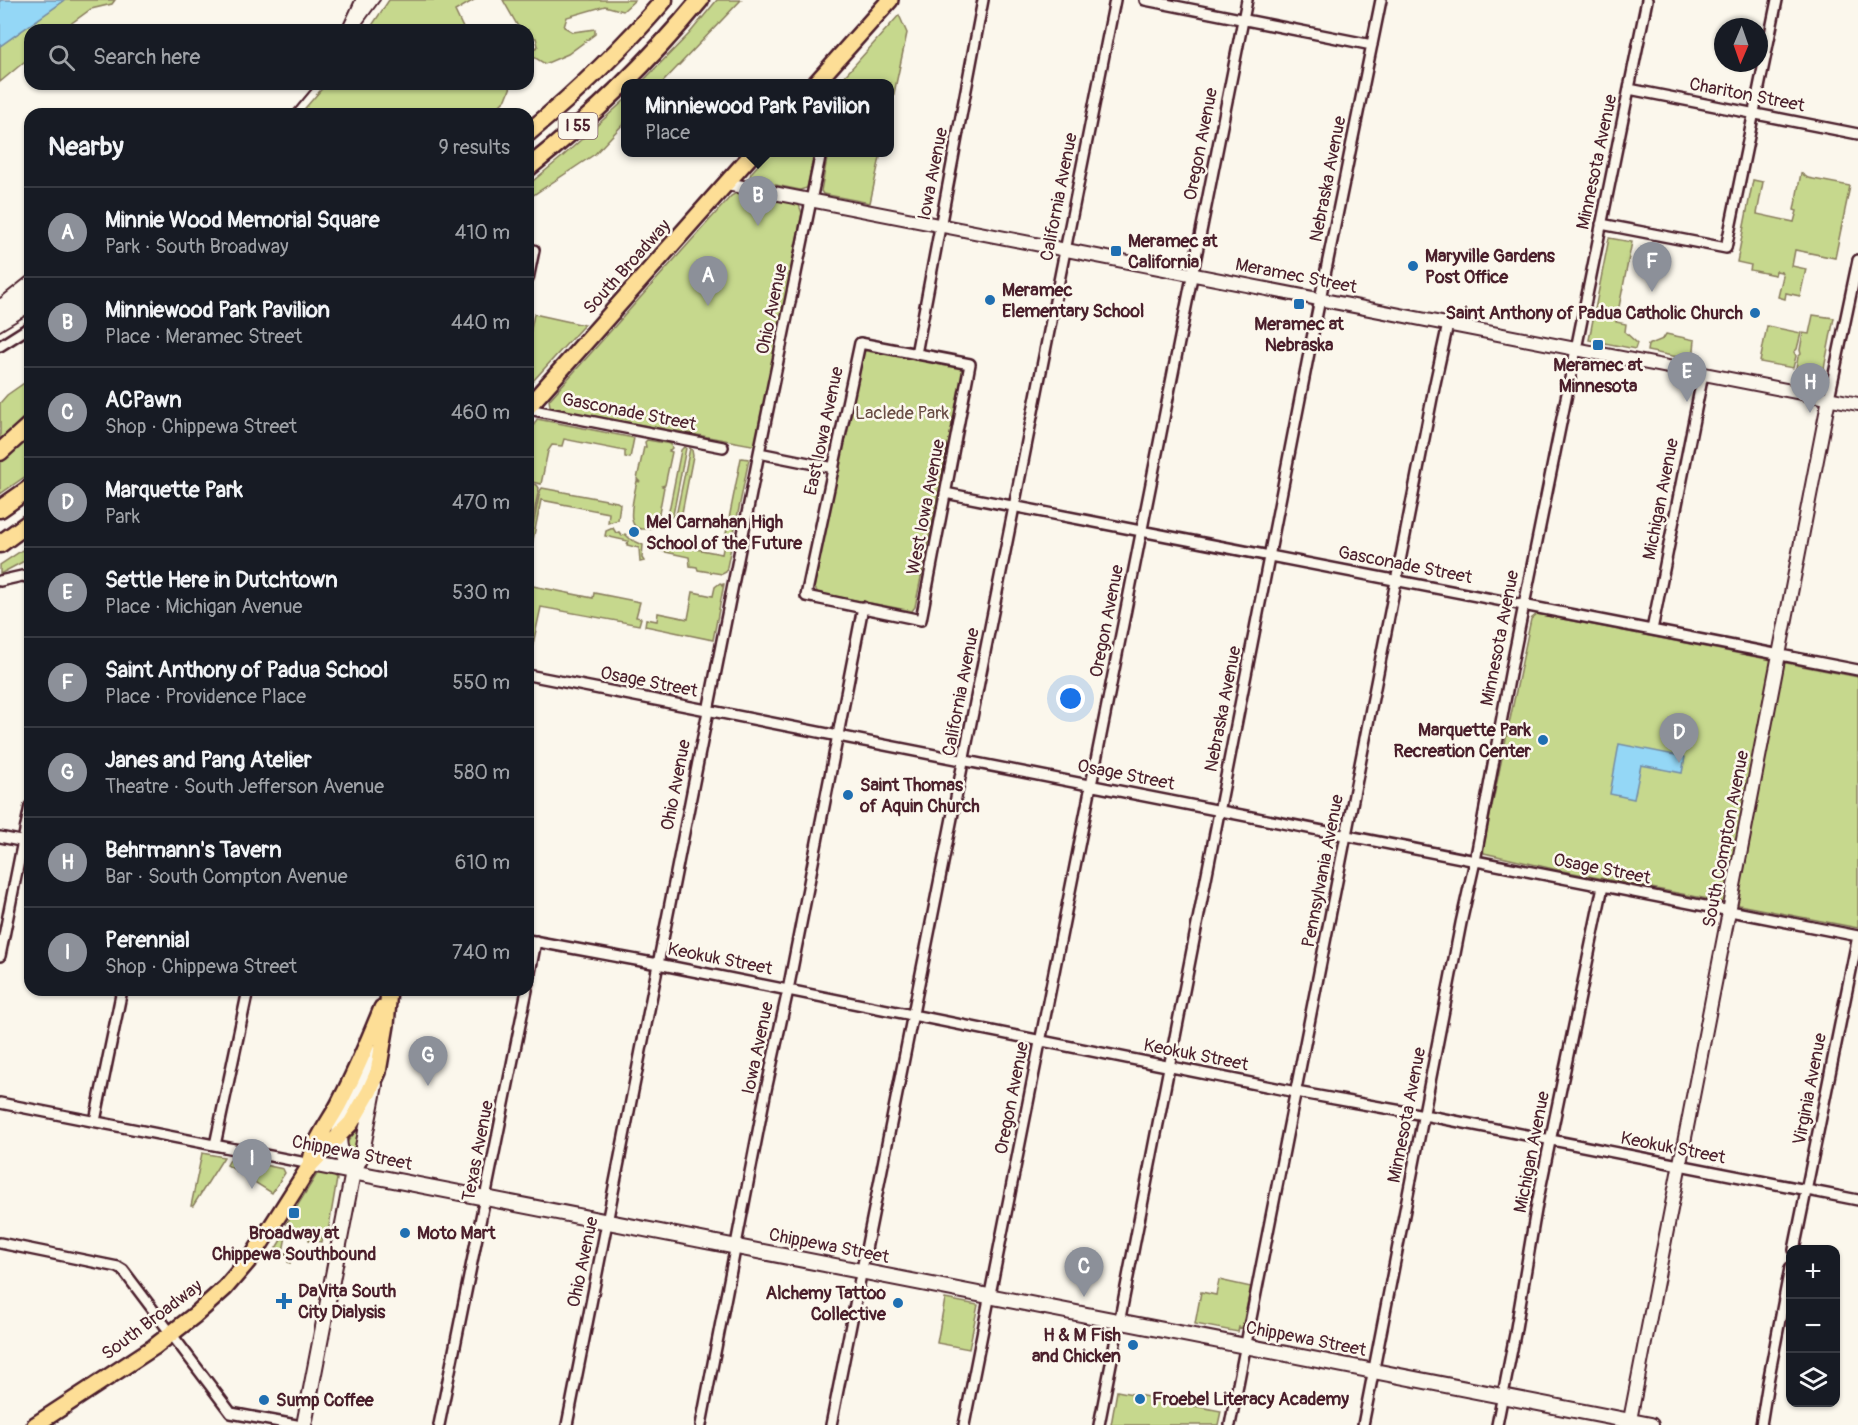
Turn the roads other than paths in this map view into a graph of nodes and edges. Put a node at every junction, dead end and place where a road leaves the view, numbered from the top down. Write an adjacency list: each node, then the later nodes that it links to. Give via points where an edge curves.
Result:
1 (664, 0): 18 (highway, I 55, via 619,50)
2 (700, 0): 13 (highway, I 55)
3 (891, 0): 14 (main road)
4 (983, 0): 26 (street, Iowa Avenue)
5 (1115, 0): 27 (street, California Avenue)
6 (1145, 0): 11 (street)
7 (1247, 0): 11 (street, Oregon Avenue)
8 (1381, 0): 12 (street, Nebraska Avenue)
9 (1647, 0): 16 (street, Minnesota Avenue)
10 (1777, 0): 17 (street)
11 (1243, 19): 12 (street); 29 (street, Oregon Avenue)
12 (1372, 45): 30 (street, Nebraska Avenue)
13 (628, 79)
14 (825, 79)
15 (621, 86): 22 (highway, I 55)
16 (1629, 89): 17 (street, Chariton Street); 25 (street, Minnesota Avenue)
17 (1754, 113): 19 (street, Chariton Street); 25 (street, via 1726,248)
18 (534, 128)
19 (1858, 134)
20 (751, 157): 23 (main road, South Broadway)
21 (820, 157): 24 (street, Ohio Avenue)
22 (534, 163)
23 (727, 184): 24 (street, Meramec Street); 38 (main road, South Broadway)
24 (812, 200): 26 (street, Meramec Street); 44 (street, Ohio Avenue)
25 (1601, 224): 34 (street, Minnesota Avenue)
26 (940, 225): 27 (street, Meramec Street); 35 (street, Iowa Avenue)
27 (1065, 250): 29 (street, Meramec Street); 48 (street, California Avenue)
28 (1858, 260): 37 (street, South Compton Avenue)
29 (1192, 274): 30 (street, Meramec Street); 51 (street, Oregon Avenue)
30 (1321, 299): 31 (street, Meramec Street); 53 (street, Nebraska Avenue)
31 (1448, 324): 34 (street, Meramec Street); 56 (street, Pennsylvania Avenue)
32 (24, 331): 33 (street)
33 (0, 346)
34 (1576, 349): 36 (street, Meramec Street); 57 (street, Minnesota Avenue)
35 (916, 354): 45 (street, East Iowa Avenue, via 860,343); 47 (street, West Iowa Avenue, via 970,364)
36 (1703, 374): 37 (street, Meramec Street); 59 (street, Michigan Avenue)
37 (1829, 398): 39 (street, Meramec Street); 60 (street, South Compton Avenue)
38 (534, 401)
39 (1858, 404)
40 (534, 409): 42 (street, Gasconade Street)
41 (24, 430): 43 (highway)
42 (723, 447)
43 (0, 452)
44 (759, 453): 45 (street); 63 (street, Ohio Avenue)
45 (834, 468): 58 (street, East Iowa Avenue, via 806,596)
46 (24, 492): 49 (highway)
47 (945, 493): 48 (street, Gasconade Street); 58 (street, West Iowa Avenue, via 921,620)
48 (1014, 507): 51 (street, Gasconade Street); 65 (street, California Avenue)
49 (0, 509)
50 (24, 526): 52 (highway)
51 (1142, 531): 53 (street, Gasconade Street); 66 (street, Oregon Avenue)
52 (0, 544)
53 (1270, 556): 56 (street, Gasconade Street); 67 (street, Nebraska Avenue)
54 (24, 576): 55 (street)
55 (2, 580)
56 (1398, 580): 57 (street, Gasconade Street); 68 (street, Pennsylvania Avenue)
57 (1524, 605): 59 (street, Gasconade Street); 72 (street, Minnesota Avenue)
58 (863, 608): 64 (street, Iowa Avenue)
59 (1652, 630): 60 (street, Gasconade Street)
60 (1781, 655): 61 (street, Gasconade Street); 74 (street, South Compton Avenue)
61 (1858, 670)
62 (534, 676): 63 (street, Osage Street)
63 (708, 710): 64 (street, Osage Street); 78 (street, Ohio Avenue)
64 (837, 735): 65 (street, Osage Street); 79 (street, Iowa Avenue)
65 (964, 759): 66 (street, Osage Street); 85 (street, California Avenue)
66 (1092, 785): 67 (street, Osage Street); 86 (street, Oregon Avenue)
67 (1220, 810): 68 (street, Osage Street); 88 (street, Nebraska Avenue)
68 (1347, 835): 72 (street, Osage Street); 90 (street, Pennsylvania Avenue)
69 (0, 837): 70 (street)
70 (24, 843)
71 (24, 852): 77 (street)
72 (1475, 861): 73 (street, Osage Street); 92 (street, Minnesota Avenue)
73 (1603, 886): 74 (street, Osage Street); 95 (street, Michigan Avenue)
74 (1730, 911): 75 (street, Osage Street); 98 (street, South Compton Avenue)
75 (1858, 936): 100 (street, Virginia Avenue)
76 (534, 941): 78 (street, Keokuk Street)
77 (0, 956)
78 (658, 964): 79 (street, Keokuk Street); 103 (street, Ohio Avenue)
79 (788, 990): 85 (street, Keokuk Street); 106 (street, Iowa Avenue)
80 (121, 996): 93 (street)
81 (247, 996): 96 (street)
82 (386, 996): 87 (main road, South Broadway)
83 (388, 996): 89 (main road, South Broadway)
84 (526, 996): 101 (street, Texas Avenue)
85 (913, 1015): 86 (street, Keokuk Street); 107 (street, California Avenue)
86 (1040, 1041): 88 (street, Keokuk Street); 109 (street, Oregon Avenue)
87 (368, 1043): 94 (main road, via 367,1064 343,1115); 97 (main road, South Broadway, via 314,1148)
88 (1169, 1067): 90 (street, Keokuk Street); 110 (street, Nebraska Avenue)
89 (378, 1072): 94 (main road, South Broadway, via 356,1116); 99 (main road, via 362,1157)
90 (1296, 1092): 92 (street, Keokuk Street); 112 (street, Pennsylvania Avenue)
91 (0, 1103): 93 (street, Chippewa Street)
92 (1424, 1115): 95 (street, Keokuk Street); 113 (street, Minnesota Avenue)
93 (96, 1121): 96 (street, Chippewa Street)
94 (340, 1134): 97 (main road, South Broadway); 99 (main road, via 343,1161)
95 (1551, 1140): 98 (street, Keokuk Street); 114 (street, Michigan Avenue)
96 (215, 1145): 97 (street, Chippewa Street)
97 (311, 1164): 99 (main road, Chippewa Street); 111 (main road, South Broadway, via 259,1248 212,1300)
98 (1680, 1166): 100 (street, Keokuk Street); 115 (street, South Compton Avenue)
99 (353, 1172): 101 (main road, Chippewa Street); 118 (main road)
100 (1806, 1191): 102 (street, Keokuk Street); 105 (street, Virginia Avenue)
101 (486, 1197): 103 (main road, Chippewa Street); 119 (street, Texas Avenue)
102 (1858, 1200)
103 (608, 1221): 106 (main road, Chippewa Street); 120 (street, Ohio Avenue)
104 (0, 1243): 111 (street, via 118,1267)
105 (1795, 1245)
106 (736, 1246): 107 (main road, Chippewa Street); 121 (street, Iowa Avenue)
107 (862, 1271): 109 (main road, Chippewa Street); 122 (street, California Avenue)
108 (1786, 1294): 129 (street)
109 (990, 1295): 110 (main road, Chippewa Street); 123 (street, Oregon Avenue)
110 (1119, 1321): 112 (main road, Chippewa Street); 124 (street, Nebraska Avenue)
111 (171, 1334): 116 (main road, South Broadway); 117 (street, via 231,1413)
112 (1246, 1345): 113 (main road, Chippewa Street); 125 (street, Pennsylvania Avenue)
113 (1373, 1370): 114 (main road, Chippewa Street); 126 (street, Minnesota Avenue)
114 (1503, 1396): 115 (main road, Chippewa Street); 127 (street, Michigan Avenue)
115 (1629, 1423): 128 (main road, Chippewa Street)
116 (35, 1425)
117 (296, 1425)
118 (304, 1425)
119 (439, 1425)
120 (567, 1425)
121 (701, 1425)
122 (831, 1425)
123 (964, 1425)
124 (1100, 1425)
125 (1230, 1425)
126 (1363, 1425)
127 (1497, 1425)
128 (1651, 1425)
129 (1761, 1425)

